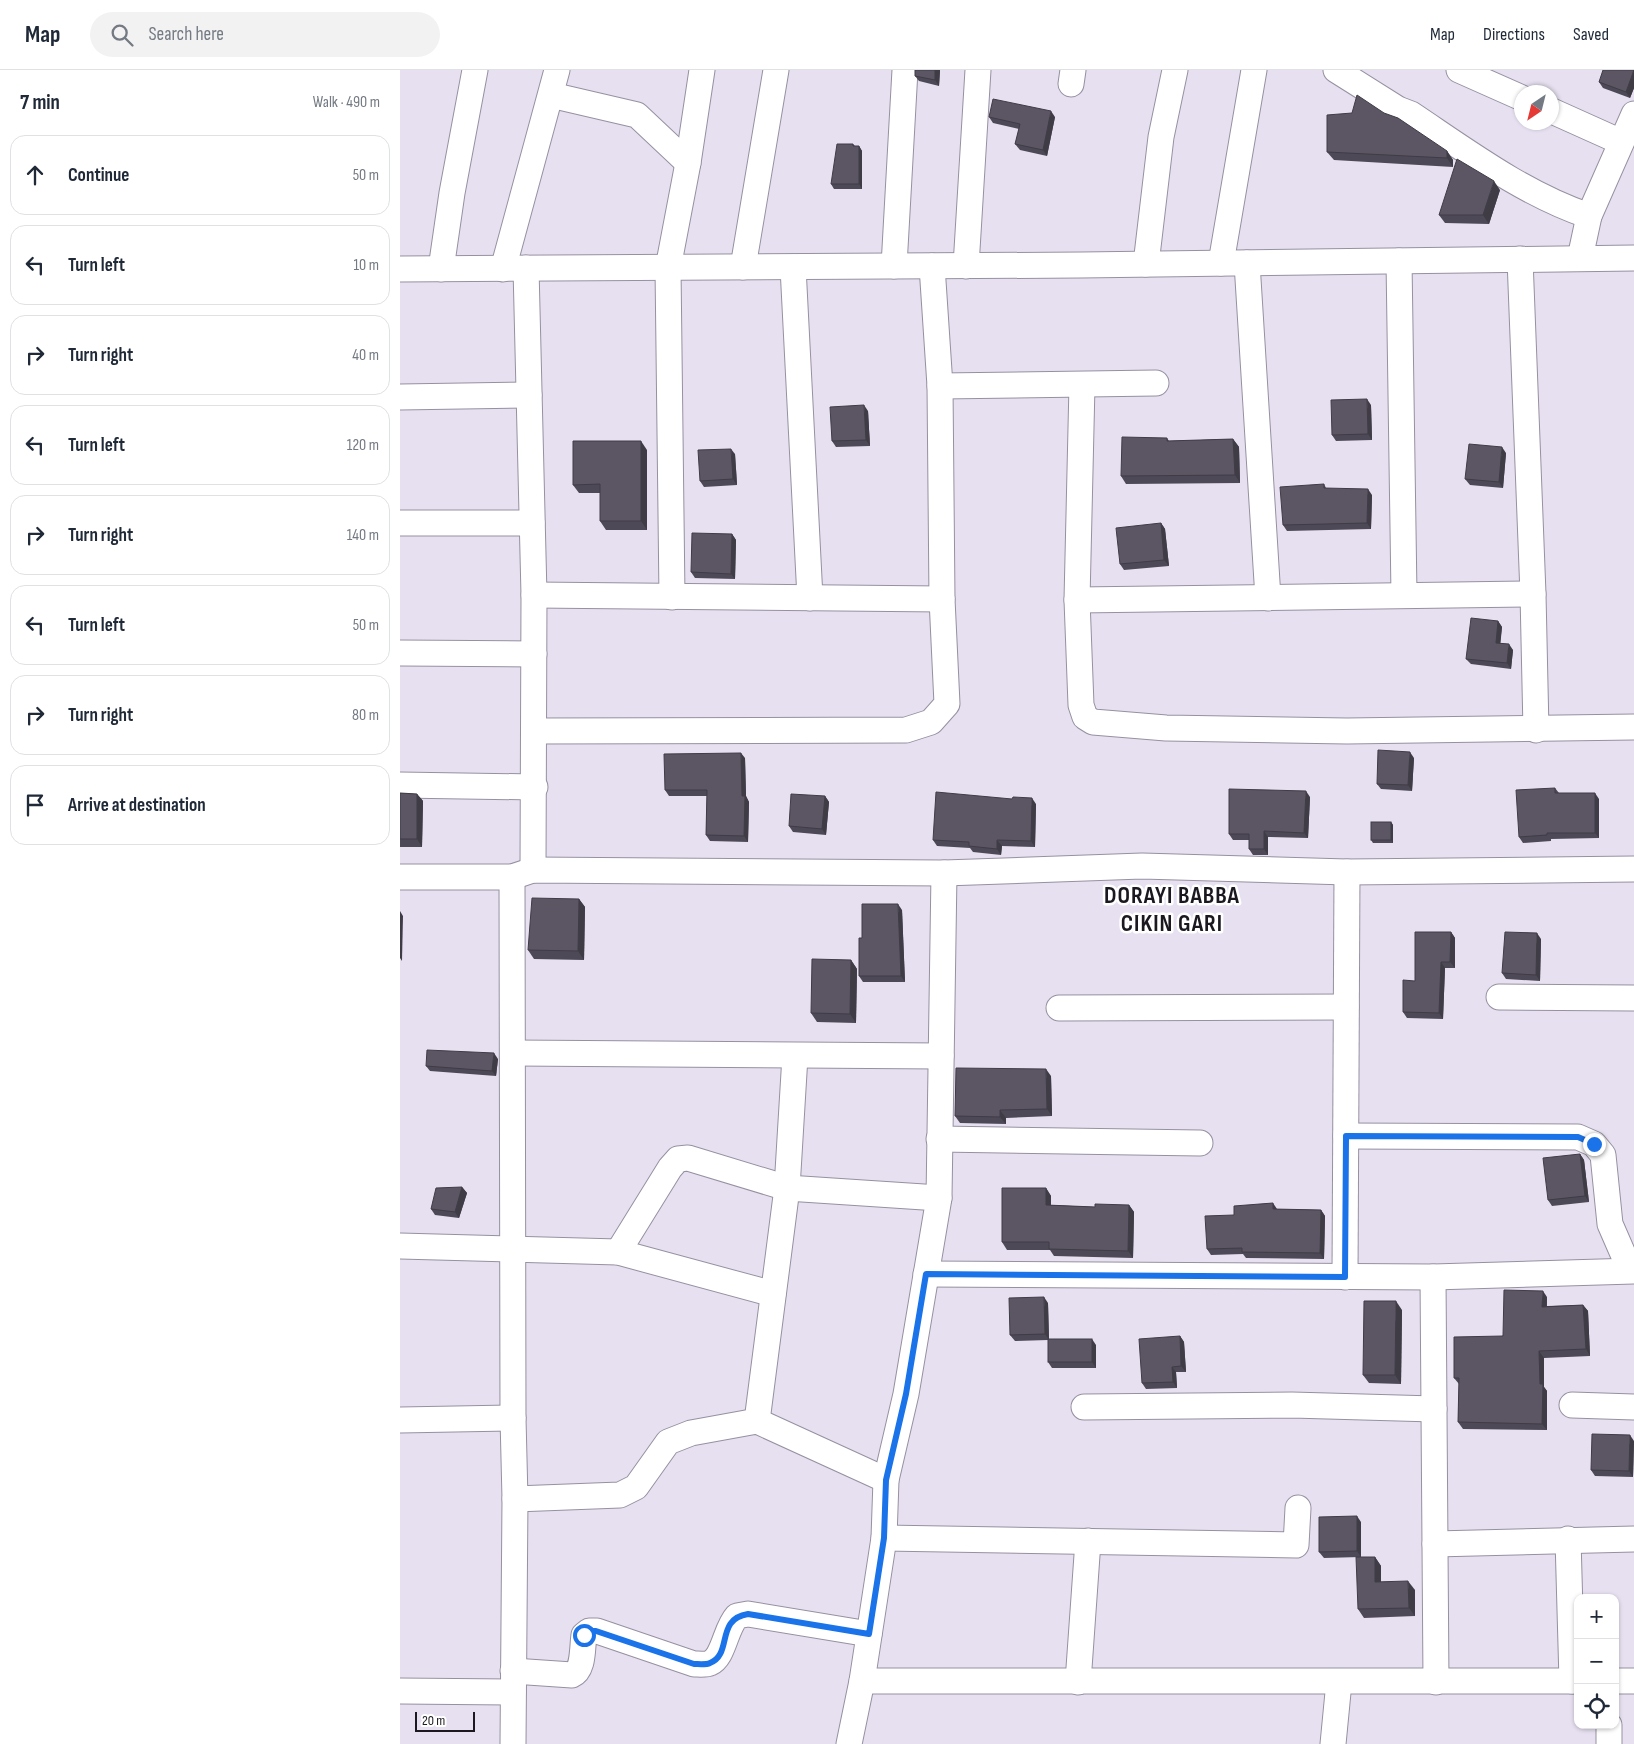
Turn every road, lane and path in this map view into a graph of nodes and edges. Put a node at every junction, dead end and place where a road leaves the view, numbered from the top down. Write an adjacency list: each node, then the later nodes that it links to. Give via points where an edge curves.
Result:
1 (475, 70): 33 (street, via 452,193)
2 (557, 70): 12 (street)
3 (702, 70): 16 (street)
4 (776, 70): 28 (street)
5 (905, 70): 25 (street)
6 (978, 70): 27 (street)
7 (1175, 70): 24 (street, via 1161,137)
8 (1254, 70): 22 (street)
9 (1338, 70): 17 (street, via 1505,176 1568,209)
10 (1459, 70): 11 (street)
11 (1514, 94)
12 (551, 95): 16 (street, via 637,115); 30 (street)
13 (1559, 114): 15 (street)
14 (1634, 114): 15 (street)
15 (1621, 142): 17 (street)
16 (688, 163): 31 (street)
17 (1590, 216): 18 (street)
18 (1580, 258): 19 (street); 20 (street)
19 (1634, 258)
20 (1520, 259): 21 (street); 41 (street)
21 (1399, 261): 23 (street); 43 (street)
22 (1221, 263): 23 (street); 24 (street)
23 (1248, 263): 46 (street)
24 (1146, 264): 27 (street)
25 (894, 266): 26 (street); 29 (street)
26 (932, 266): 27 (street); 36 (street)
27 (966, 266)
28 (743, 267): 29 (street); 31 (street)
29 (793, 267): 45 (street)
30 (515, 268): 31 (street); 33 (street); 37 (street)
31 (668, 268): 44 (street)
32 (400, 269): 33 (street)
33 (442, 269)
34 (1156, 383): 35 (street)
35 (1082, 385): 36 (street); 48 (street)
36 (940, 386): 47 (street)
37 (529, 395): 38 (street); 40 (street)
38 (400, 397)
39 (400, 523): 40 (street)
40 (532, 523): 42 (street)
41 (1533, 594): 43 (street); 52 (street)
42 (534, 595): 44 (street); 50 (street)
43 (1404, 595): 46 (street)
44 (672, 597): 45 (street)
45 (810, 598): 47 (street)
46 (1268, 598): 48 (street)
47 (942, 599): 53 (street, via 947,704 932,722 906,730)
48 (1077, 600): 52 (street, via 1081,705 1085,717 1093,722 1220,730)
49 (400, 653): 50 (street)
50 (534, 654): 53 (street)
51 (1634, 728): 52 (street)
52 (1536, 730)
53 (535, 731): 55 (street)
54 (400, 785): 55 (street)
55 (535, 787): 59 (street)
56 (1634, 869): 57 (street)
57 (1348, 872): 58 (street, via 1142,866); 63 (street)
58 (944, 873): 59 (street); 67 (street)
59 (523, 874): 60 (street); 65 (street)
60 (400, 877)
61 (1499, 997): 62 (street)
62 (1634, 998)
63 (1346, 1007): 64 (street); 68 (street)
64 (1059, 1008)
65 (513, 1053): 66 (street); 74 (street)
66 (795, 1056): 67 (street); 71 (street)
67 (941, 1056): 69 (street)
68 (1346, 1136): 76 (street, via 1578,1137 1594,1144 1603,1155 1610,1224); 78 (street)
69 (939, 1139): 70 (street); 72 (street)
70 (1200, 1143)
71 (786, 1188): 72 (street); 75 (street, via 688,1158 678,1159); 80 (street)
72 (939, 1198): 77 (street)
73 (400, 1246): 74 (street)
74 (513, 1249): 75 (street); 85 (street)
75 (618, 1252): 80 (street)
76 (1632, 1270): 79 (street)
77 (926, 1274): 78 (street); 88 (street, via 906,1394)
78 (1345, 1277): 79 (street)
79 (1433, 1277): 84 (street)
80 (773, 1294): 87 (street)
81 (1572, 1405): 83 (street)
82 (1084, 1407): 84 (street, via 1292,1405)
83 (1634, 1407)
84 (1434, 1409): 95 (street)
85 (513, 1418): 86 (street); 89 (street)
86 (400, 1420)
87 (757, 1421): 88 (street); 89 (street, via 691,1433 668,1442 636,1487 620,1495)
88 (886, 1480): 91 (street)
89 (515, 1499): 101 (street)
90 (1298, 1508): 94 (street, via 1296,1545)
91 (884, 1538): 94 (street); 96 (street)
92 (1568, 1539): 93 (street); 95 (street); 97 (street)
93 (1634, 1539)
94 (1088, 1541): 103 (street)
95 (1435, 1544): 105 (street)
96 (869, 1634): 101 (street, via 748,1614 737,1616 729,1624 720,1654 710,1663 694,1664 590,1631 584,1635 580,1668 576,1673); 102 (street)
97 (1574, 1661)
98 (1574, 1681): 105 (street)
99 (1619, 1681): 100 (street)
100 (1634, 1681)
101 (513, 1682): 106 (street); 108 (street)
102 (862, 1682): 103 (street); 109 (street)
103 (1078, 1682): 104 (street)
104 (1339, 1682): 105 (street); 110 (street)
105 (1436, 1682)
106 (400, 1691)
107 (1610, 1729): 111 (street)
108 (513, 1744)
109 (849, 1744)
110 (1333, 1744)
111 (1609, 1744)

